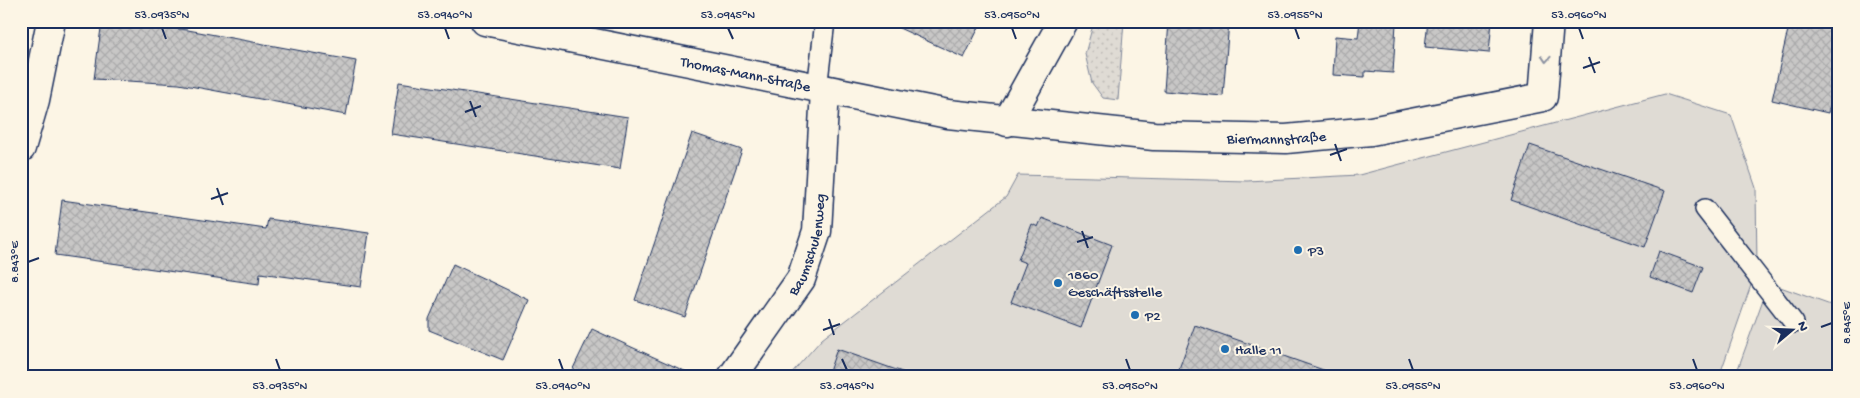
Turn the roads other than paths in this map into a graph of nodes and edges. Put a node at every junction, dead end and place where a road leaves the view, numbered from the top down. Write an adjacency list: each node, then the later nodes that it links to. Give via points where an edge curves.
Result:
1 (51, 21): 8 (street)
2 (485, 21): 6 (street, Thomas-Mann-Straße)
3 (825, 21): 6 (lane)
4 (1063, 21): 7 (street)
5 (1548, 21): 7 (street, Biermannstraße, one-way to 7, via 1543,97 1371,131 1286,139 1154,136)
6 (821, 90): 7 (street, Thomas-Mann-Straße); 11 (street, Baumschulenweg, via 817,231 801,279)
7 (1007, 122)
8 (21, 148)
9 (1705, 209): 10 (lane)
10 (1794, 323)
11 (732, 377)

